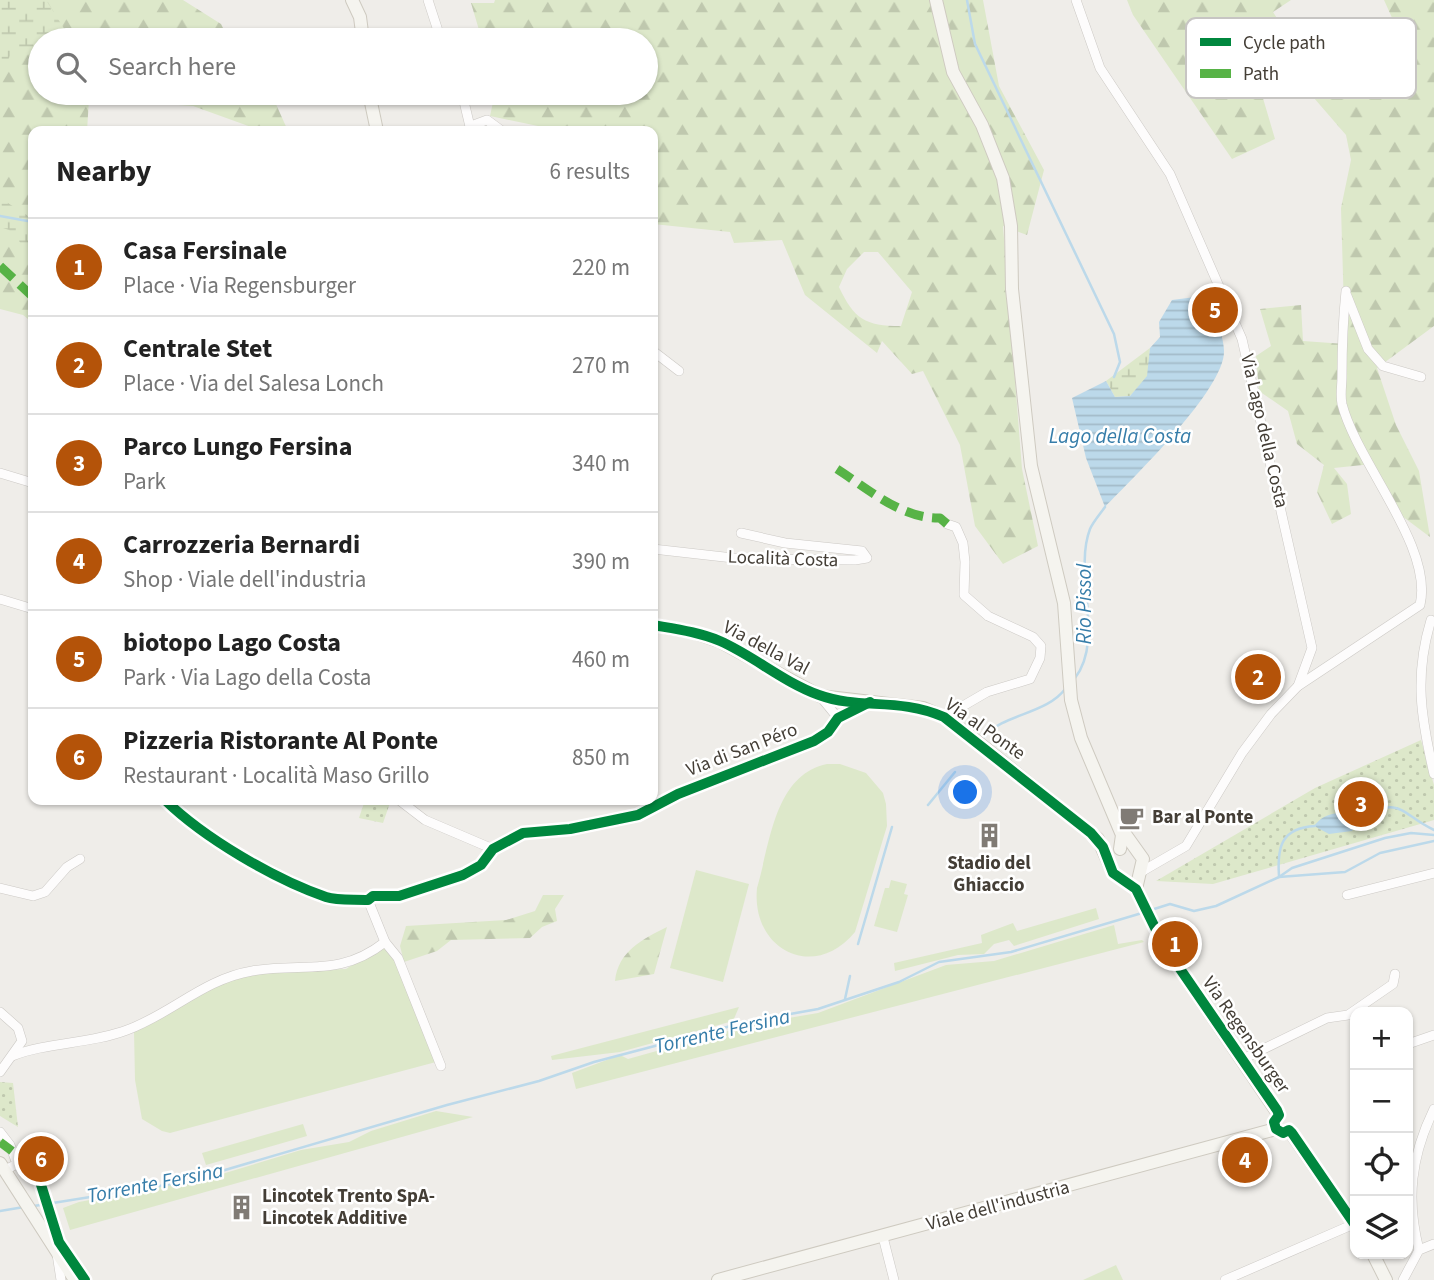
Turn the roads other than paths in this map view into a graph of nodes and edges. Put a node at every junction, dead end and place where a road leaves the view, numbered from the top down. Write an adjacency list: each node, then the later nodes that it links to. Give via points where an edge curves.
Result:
1 (352, 0): 5 (main road)
2 (428, 0): 6 (street)
3 (936, 0): 37 (main road, via 954,72 982,124 1003,178 1031,466 1064,603 1071,701 1081,738)
4 (1076, 0): 26 (street, Via Lago della Costa, via 1100,68 1170,174 1242,339 1312,648)
5 (362, 28)
6 (437, 28)
7 (372, 105): 9 (main road)
8 (465, 105): 10 (street)
9 (376, 126)
10 (470, 126)
11 (476, 126): 12 (street, via 487,120)
12 (495, 126)
13 (658, 355): 14 (street)
14 (680, 370)
15 (1421, 377): 22 (street, via 1383,366 1368,349 1346,291 1341,402 1368,466 1419,555)
16 (0, 474): 17 (street)
17 (28, 482)
18 (947, 524): 31 (street, via 956,527 963,543 964,595 988,616 1033,637 1041,646 1030,679 987,691)
19 (741, 533): 20 (street, Località Costa, via 862,551 867,558 742,559)
20 (658, 550)
21 (0, 599): 23 (street)
22 (1420, 605): 24 (street); 26 (street)
23 (28, 608)
24 (1433, 620): 32 (street, via 1419,686 1421,720)
25 (658, 626): 27 (main road, Via della Val, via 721,642)
26 (1298, 686): 43 (street, via 1242,753 1186,846)
27 (820, 696): 28 (main road, Via al Ponte); 30 (street)
28 (842, 701): 29 (main road, Via al Ponte); 30 (street)
29 (870, 702): 30 (street, Via di San Péro); 31 (main road, Via al Ponte, via 923,708)
30 (841, 717): 33 (street, Via di San Péro, via 814,741)
31 (944, 717): 38 (main road, Via al Ponte)
32 (1434, 774)
33 (658, 804)
34 (170, 805): 49 (street, Via di San Péro, via 264,868 328,897)
35 (406, 805): 39 (street, via 425,820)
36 (657, 805): 39 (street, Via di San Péro, via 638,815 523,834)
37 (1116, 821): 40 (main road, via 1123,840); 41 (main road)
38 (1103, 847): 40 (main road, Via al Ponte); 44 (main road, Via al Ponte)
39 (493, 849): 49 (street, Via di San Péro, via 481,865 463,876 399,896)
40 (1119, 850): 41 (main road, Via al Ponte); 44 (main road)
41 (1138, 853): 43 (street); 46 (main road)
42 (80, 859): 47 (street, via 45,892 33,895)
43 (1156, 862): 46 (street)
44 (1110, 865): 46 (main road, via 1116,877)
45 (1434, 873): 48 (street)
46 (1135, 880): 56 (main road, Via Regensburger, via 1161,939)
47 (0, 888)
48 (1347, 895)
49 (368, 900): 50 (street)
50 (385, 943): 55 (street, via 367,957 342,965 251,971 207,984 161,1016 122,1032); 57 (street, via 398,958)
51 (1395, 974): 56 (street, via 1393,984 1349,1015 1326,1018)
52 (0, 1012): 55 (street, via 18,1028 22,1041)
53 (1434, 1035): 54 (street)
54 (1413, 1042)
55 (12, 1056): 58 (street)
56 (1241, 1060): 60 (main road, Via Regensburger, via 1279,1115 1274,1122)
57 (440, 1066)
58 (0, 1072)
59 (1434, 1109): 68 (street, via 1420,1142 1410,1192)
60 (1283, 1130): 63 (main road); 65 (main road, Viale dell'industria)
61 (0, 1132): 62 (street, via 17,1164)
62 (5, 1170): 66 (main road)
63 (1350, 1218)
64 (1350, 1227): 74 (street)
65 (883, 1237): 72 (main road, Viale dell'industria); 73 (street)
66 (52, 1244): 70 (street); 71 (main road)
67 (1434, 1244): 68 (street)
68 (1419, 1250): 76 (street)
69 (1376, 1259): 75 (main road)
70 (61, 1280)
71 (75, 1280)
72 (718, 1280)
73 (894, 1280)
74 (1225, 1280)
75 (1386, 1280)
76 (1403, 1280)

